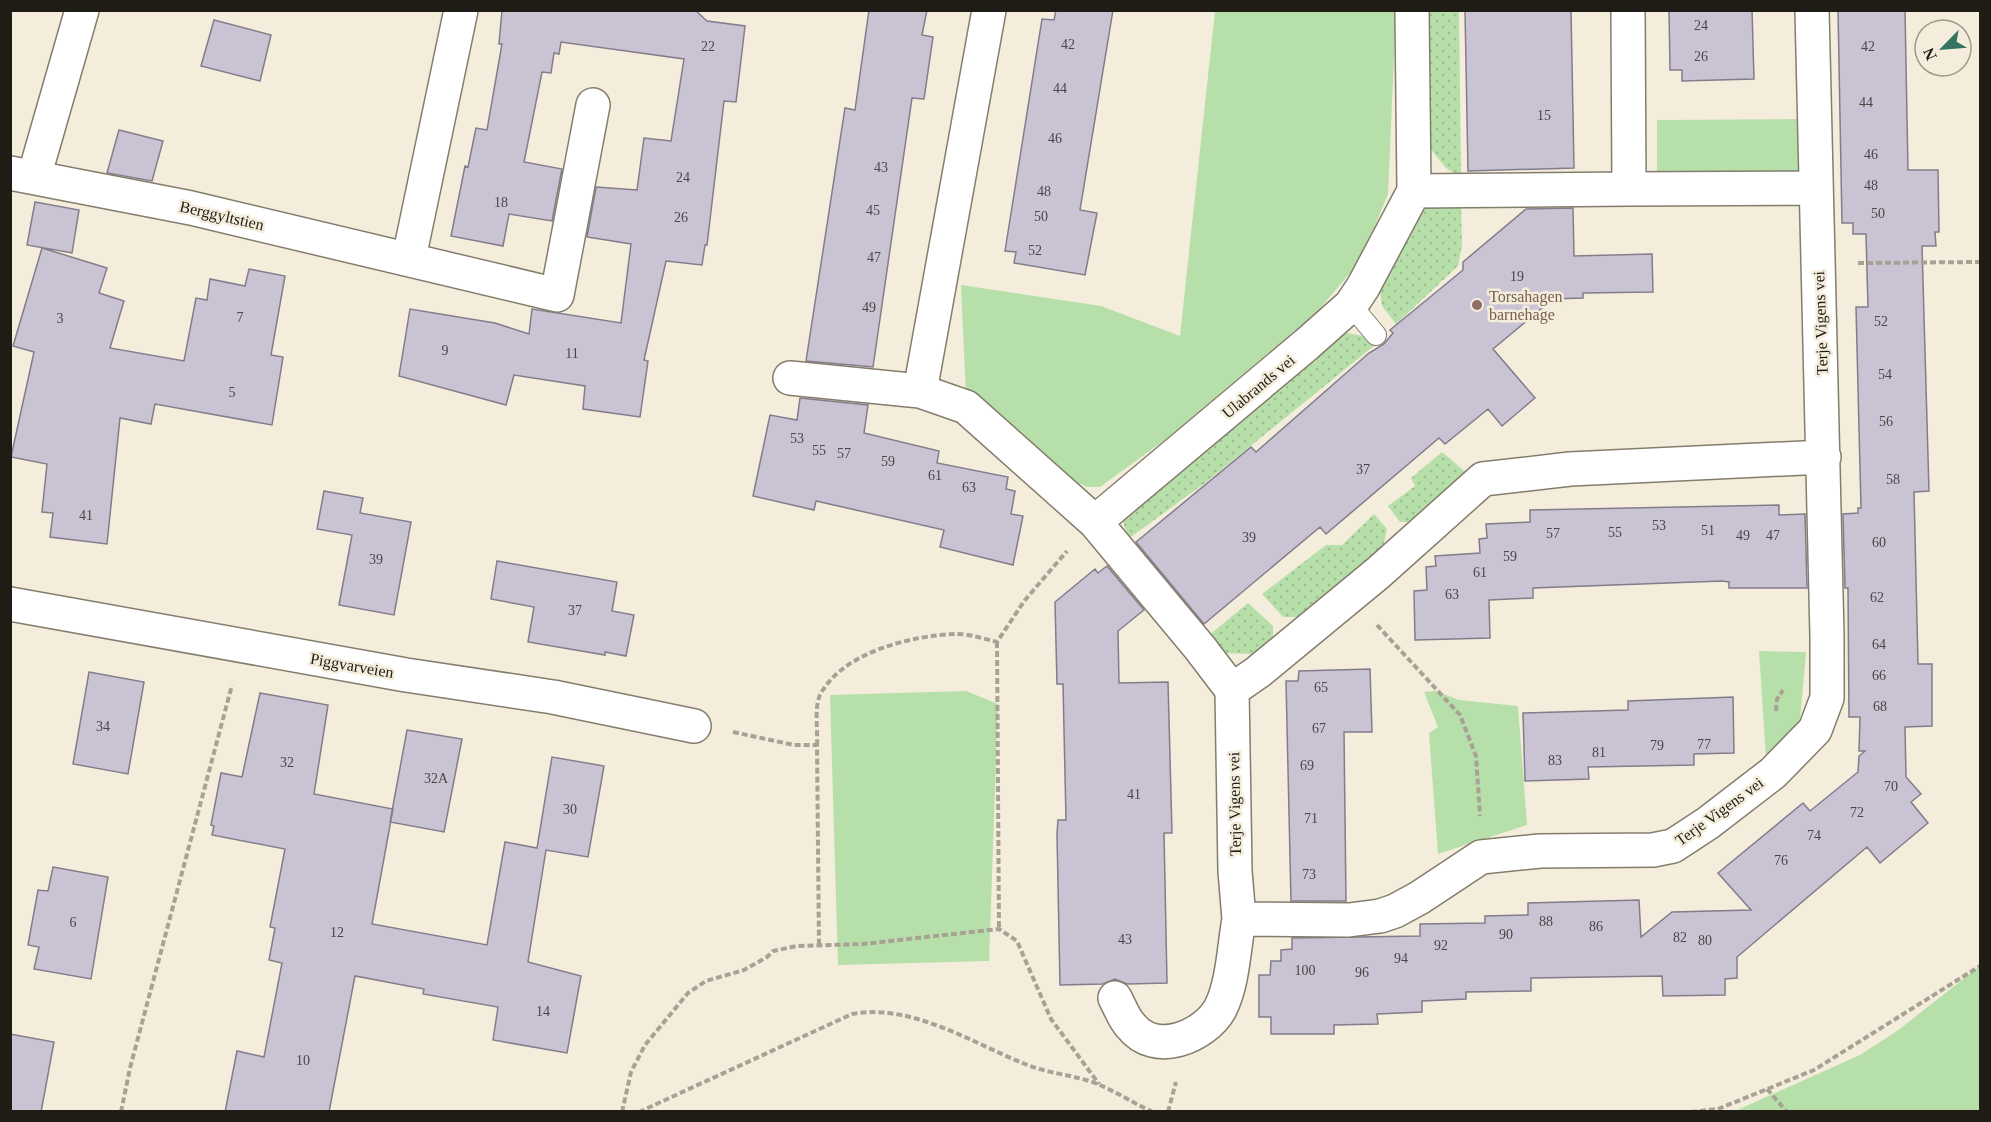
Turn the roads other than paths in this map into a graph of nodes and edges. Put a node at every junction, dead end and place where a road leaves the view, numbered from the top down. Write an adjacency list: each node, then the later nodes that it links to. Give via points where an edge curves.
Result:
1 (82, 10): 8 (street, Berggyltstien)
2 (461, 10): 12 (street)
3 (989, 10): 16 (street)
4 (1412, 10): 11 (street, Ulabrands vei)
5 (1628, 10): 10 (street)
6 (1812, 10): 9 (street, Terje Vigens vei)
7 (593, 105): 12 (street, Berggyltstien, via 557,296)
8 (22, 175): 12 (street, Berggyltstien, via 191,208)
9 (1816, 188): 10 (street); 17 (street, Terje Vigens vei)
10 (1629, 189): 11 (street)
11 (1414, 191): 13 (street, Ulabrands vei)
12 (409, 258)
13 (1351, 305): 14 (lane); 18 (street, Ulabrands vei)
14 (1376, 335)
15 (790, 378): 16 (street)
16 (920, 391): 18 (street, via 966,407)
17 (1824, 457): 20 (street, via 1570,469 1483,479 1351,595); 22 (street, Terje Vigens vei, via 1827,699 1815,730 1773,773 1673,846 1481,857 1419,898 1380,916 1349,920)
18 (1095, 522): 20 (street)
19 (10, 604): 21 (street, Piggvarveien, via 563,699)
20 (1232, 690): 22 (street, Terje Vigens vei)
21 (694, 726)
22 (1239, 919): 23 (street, Terje Vigens vei, via 1221,1007 1200,1032 1164,1042 1147,1037 1131,1028)
23 (1115, 998)

